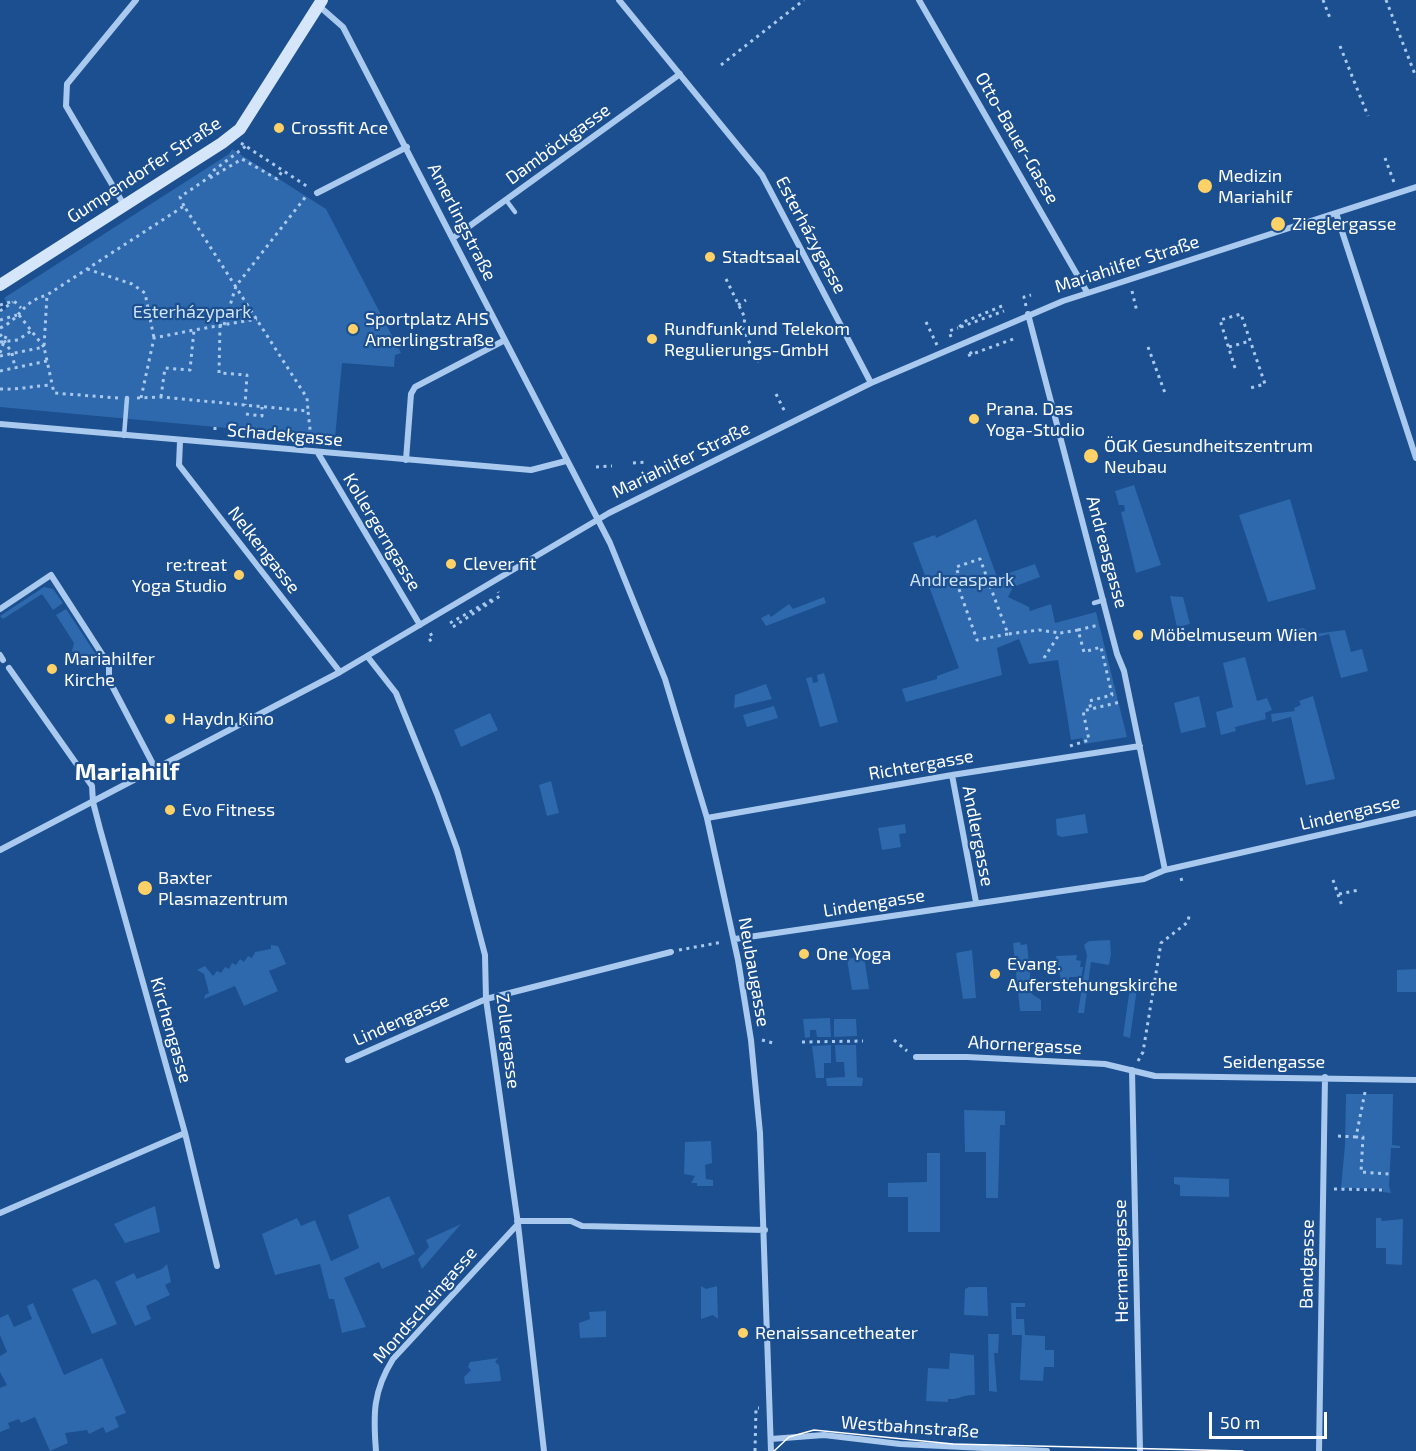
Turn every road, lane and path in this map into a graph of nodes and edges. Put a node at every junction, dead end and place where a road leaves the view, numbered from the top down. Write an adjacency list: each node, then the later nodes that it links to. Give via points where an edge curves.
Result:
1 (136, 0): 25 (street, via 66,84 66,106)
2 (619, 0): 11 (street, Esterházygasse)
3 (804, 0): 10 (path)
4 (919, 0): 35 (street, Otto-Bauer-Gasse)
5 (1323, 0): 8 (path)
6 (1386, 0): 12 (path)
7 (320, 3): 14 (street, Gumpendorfer Straße, via 240,129); 16 (street, Amerlingstraße, via 343,27)
8 (1330, 18)
9 (1340, 46): 13 (path)
10 (721, 66)
11 (680, 74): 24 (street, Damböckgasse); 78 (street, Esterházygasse, via 762,175)
12 (1416, 77)
13 (1368, 116)
14 (230, 136): 15 (path); 25 (street, Gumpendorfer Straße)
15 (246, 146): 18 (path); 19 (path)
16 (407, 147): 22 (street); 29 (street, Amerlingstraße)
17 (1385, 158): 21 (path)
18 (283, 170): 19 (path, via 277,180 242,159); 22 (path)
19 (208, 178): 26 (path, via 180,197)
20 (1416, 187): 21 (street, Mariahilfer Straße)
21 (1397, 192): 28 (street, Mariahilfer Straße)
22 (318, 193)
23 (306, 197): 34 (path)
24 (506, 200): 27 (lane); 29 (street, Damböckgasse)
25 (124, 205): 33 (street, Gumpendorfer Straße)
26 (184, 206): 30 (path); 34 (path)
27 (515, 212)
28 (1336, 213): 31 (street, Mariahilfer Straße); 97 (street)
29 (453, 238): 61 (street, Amerlingstraße)
30 (87, 269): 36 (path); 59 (path, via 132,284 145,293)
31 (1129, 278): 35 (street, Mariahilfer Straße); 47 (path)
32 (726, 279): 42 (path)
33 (0, 285)
34 (236, 286): 50 (path); 53 (path)
35 (1087, 292): 48 (street, Mariahilfer Straße)
36 (47, 295): 44 (path); 64 (path)
37 (1031, 295): 38 (path)
38 (1024, 297)
39 (746, 300): 42 (path)
40 (14, 301): 41 (path); 44 (path); 45 (path)
41 (0, 304)
42 (738, 305): 74 (path, via 745,318 743,330)
43 (1002, 306): 46 (path, via 958,328)
44 (21, 308): 49 (path)
45 (0, 311)
46 (1004, 311)
47 (1137, 312)
48 (1028, 314): 68 (street, Mariahilfer Straße); 105 (street, Andreasgasse)
49 (19, 315): 51 (path); 54 (path); 56 (path)
50 (257, 319): 53 (path); 89 (path, via 307,398)
51 (0, 320)
52 (926, 322): 68 (path)
53 (222, 325): 55 (path); 87 (path, via 219,373 247,375)
54 (0, 328)
55 (194, 330): 59 (path); 84 (path, via 190,370 165,368)
56 (31, 331): 58 (path, via 18,340); 64 (path)
57 (0, 334): 58 (path)
58 (5, 338): 63 (path); 69 (path); 70 (path)
59 (154, 338): 86 (path)
60 (1016, 338): 71 (path)
61 (505, 340): 98 (street, via 415,387 411,394); 99 (street, Amerlingstraße)
62 (1250, 341): 66 (path); 66 (path, via 1241,314 1230,317 1220,320); 80 (path, via 1264,384)
63 (0, 342)
64 (44, 347): 69 (path); 73 (path)
65 (1148, 347): 82 (path)
66 (1229, 347): 76 (path)
67 (976, 349): 71 (path)
68 (940, 352): 78 (street, Mariahilfer Straße)
69 (12, 353): 70 (path); 75 (path)
70 (0, 354)
71 (967, 356): 72 (path)
72 (960, 359)
73 (47, 361): 75 (path); 79 (path)
74 (759, 362)
75 (15, 368): 77 (path)
76 (1235, 368)
77 (0, 371)
78 (871, 382): 91 (street, Mariahilfer Straße)
79 (52, 385): 81 (path); 85 (path, via 54,393)
80 (1250, 388)
81 (0, 389)
82 (1165, 393)
83 (776, 394): 91 (path)
84 (160, 397): 86 (path); 87 (path)
85 (127, 398): 86 (path); 93 (lane)
86 (141, 398)
87 (245, 405): 88 (path)
88 (262, 407): 89 (path); 90 (path, via 262,416)
89 (308, 411): 94 (path)
90 (246, 414)
91 (791, 423): 104 (street, Mariahilfer Straße)
92 (0, 424): 93 (street, Schadekgasse)
93 (124, 436): 95 (street, Schadekgasse)
94 (310, 438)
95 (180, 441): 96 (street, Schadekgasse); 122 (street, Nelkengasse, via 179,465)
96 (318, 453): 98 (street, Schadekgasse); 110 (street, Kollergerngasse)
97 (1416, 458)
98 (406, 460): 99 (street, Schadekgasse, via 531,470)
99 (566, 461): 104 (street, Amerlingstraße)
100 (647, 462): 101 (path)
101 (633, 463)
102 (612, 466): 103 (path)
103 (596, 467)
104 (596, 520): 110 (street, Mariahilfer Straße); 131 (street, Neubaugasse, via 610,543 665,679)
105 (1104, 600): 106 (lane); 108 (street, Andreasgasse)
106 (1094, 603)
107 (0, 609): 127 (street, via 51,575 109,665 109,680)
108 (1110, 622): 113 (path); 123 (street, Andreasgasse)
109 (450, 623): 111 (path, via 496,598)
110 (420, 625): 119 (street, Mariahilfer Straße)
111 (453, 627)
112 (1185, 629): 116 (path)
113 (1078, 630): 114 (path); 124 (path, via 1084,652 1101,647 1112,695 1089,701)
114 (1060, 633): 115 (path, via 1039,630); 120 (path)
115 (1008, 634): 115 (path, via 980,559 956,567 958,573 954,574 977,640)
116 (1152, 637)
117 (433, 638): 118 (path)
118 (429, 640)
119 (368, 656): 122 (street, Mariahilfer Straße); 142 (street, Zollergasse, via 396,693 458,849 485,955)
120 (1044, 658)
121 (9, 668): 129 (street, Kirchengasse, via 88,777)
122 (340, 672): 127 (street, Mariahilfer Straße)
123 (1131, 699): 124 (path); 126 (street, Andreasgasse)
124 (1091, 709): 125 (path, via 1083,711 1089,740)
125 (1070, 744)
126 (1140, 746): 128 (street, Richtergasse); 133 (street, Andreasgasse)
127 (155, 768): 129 (street, Mariahilfer Straße)
128 (952, 775): 131 (street, Richtergasse); 137 (street, Andlergasse)
129 (93, 802): 132 (street, Mariahilfer Straße); 152 (street, Kirchengasse)
130 (1416, 813): 133 (street, Lindengasse)
131 (707, 818): 140 (street, Neubaugasse)
132 (0, 850)
133 (1165, 870): 137 (street, Lindengasse, via 1143,879)
134 (1333, 880): 136 (path)
135 (1359, 890): 136 (path)
136 (1339, 894): 138 (path)
137 (976, 902): 140 (street, Lindengasse)
138 (1342, 906)
139 (1189, 916): 148 (path, via 1188,922 1161,943 1143,1052)
140 (735, 939): 141 (path); 160 (street, Neubaugasse, via 751,1040)
141 (671, 952): 142 (street, Lindengasse)
142 (486, 999): 147 (street, Lindengasse); 159 (street, Zollergasse)
143 (894, 1040): 146 (path)
144 (863, 1041): 145 (path)
145 (802, 1042)
146 (916, 1057): 148 (street, Ahornergasse, via 1105,1064)
147 (348, 1060)
148 (1132, 1070): 149 (street, Seidengasse, via 1155,1076); 169 (street, Hermanngasse)
149 (1325, 1077): 150 (street, Seidengasse); 156 (street, Bandgasse)
150 (1416, 1080)
151 (1365, 1092): 154 (path)
152 (185, 1132): 158 (street); 161 (street, Kirchengasse)
153 (1338, 1136): 154 (path)
154 (1356, 1137): 155 (path, via 1363,1137 1362,1172)
155 (1389, 1174)
156 (1323, 1189): 157 (path); 170 (street, Bandgasse)
157 (1383, 1190)
158 (0, 1214)
159 (518, 1223): 160 (street, via 571,1221 582,1226); 164 (street, Mondscheingasse, via 393,1359 382,1377 375,1401); 165 (street, Zollergasse)
160 (765, 1230): 163 (street, Neubaugasse)
161 (217, 1266)
162 (756, 1408): 166 (path)
163 (771, 1439): 167 (street, Neubaugasse); 168 (street, Westbahnstraße, via 824,1435 900,1444)
164 (376, 1451)
165 (544, 1451)
166 (755, 1451)
167 (771, 1451)
168 (1047, 1451)
169 (1140, 1451)
170 (1319, 1451)

